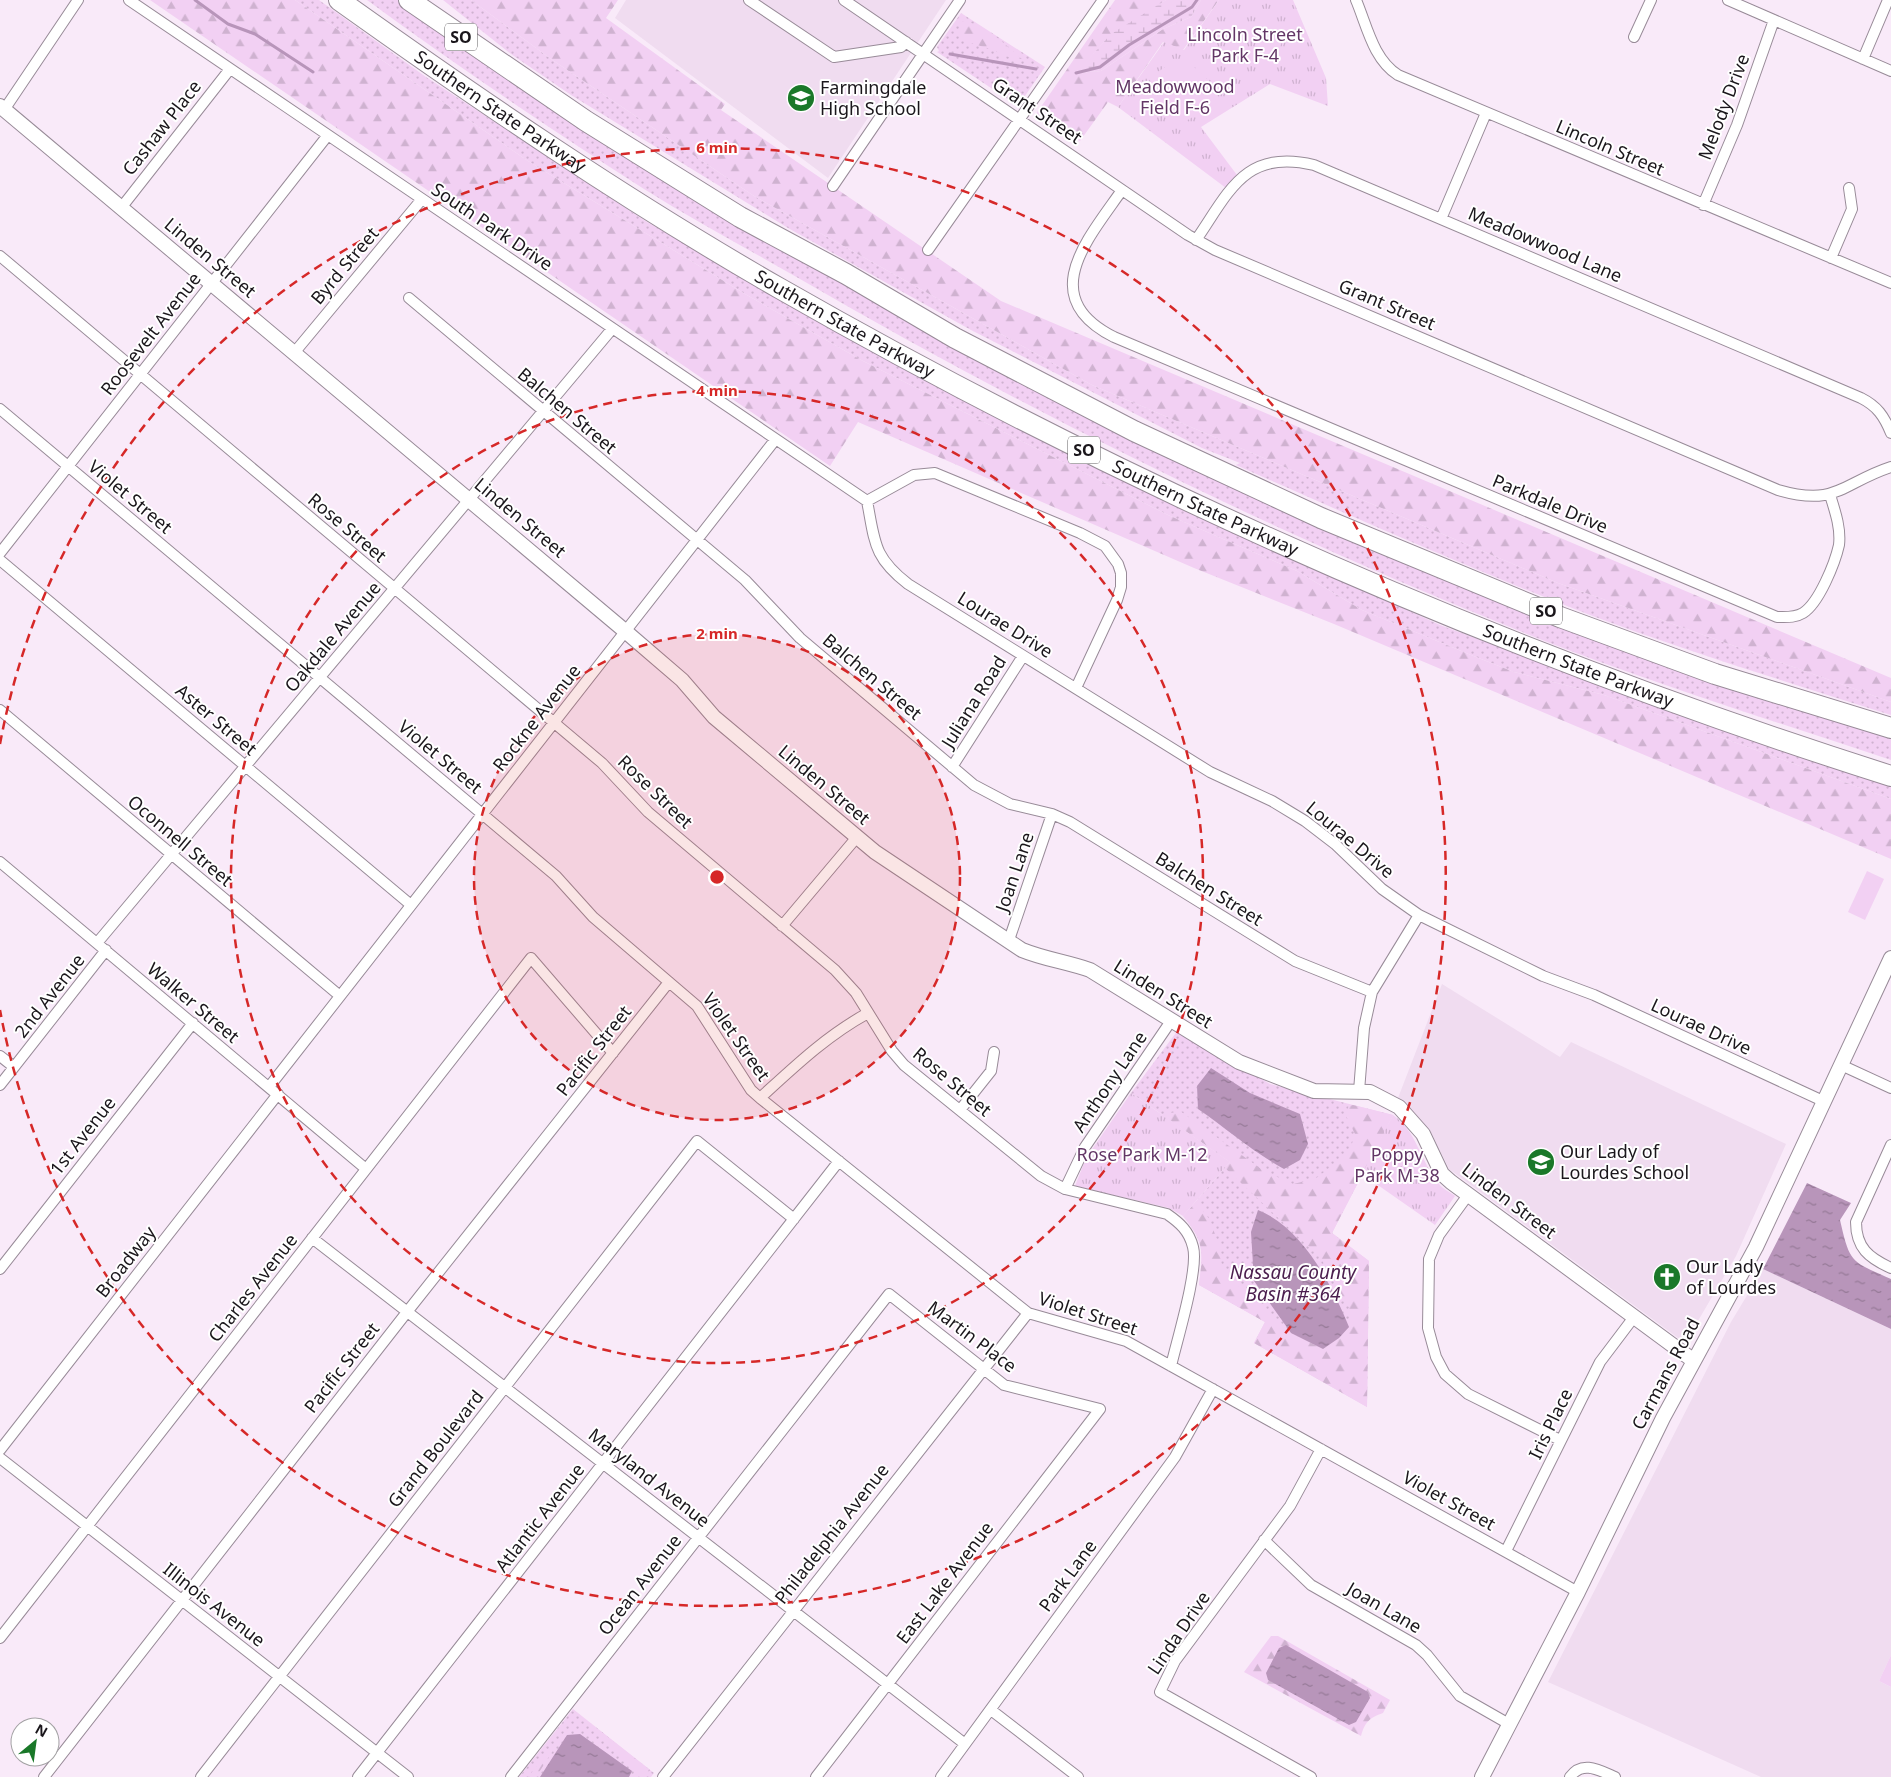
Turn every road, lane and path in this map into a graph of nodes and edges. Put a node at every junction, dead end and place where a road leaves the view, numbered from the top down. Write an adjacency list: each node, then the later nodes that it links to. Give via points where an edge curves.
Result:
1 (78, 0): 22 (street)
2 (129, 0): 19 (street, South Park Drive)
3 (339, 0): 65 (highway, Southern State Parkway / SO, via 463,88 697,239 777,287 1023,421 1221,517 1444,615 1721,720)
4 (409, 0): 21 (highway, SO)
5 (430, 0): 21 (highway)
6 (749, 0): 16 (street, via 834,57 901,47)
7 (844, 0): 16 (street, Grant Street)
8 (960, 0): 17 (street)
9 (1103, 0): 24 (street)
10 (1356, 0): 23 (street, Lincoln Street, via 1380,59 1387,68)
11 (1651, 0): 15 (street)
12 (1728, 0): 14 (street)
13 (1888, 0): 18 (street)
14 (1774, 20): 18 (street); 30 (street, Melody Drive, via 1737,125)
15 (1634, 37)
16 (906, 42): 17 (street, Grant Street)
17 (924, 54): 24 (street, Grant Street); 26 (street)
18 (1863, 59): 20 (street)
19 (230, 69): 25 (street, South Park Drive); 31 (street, Cashaw Place)
20 (1891, 71)
21 (514, 73): 62 (highway, SO, via 740,217 955,338 1211,468 1347,529 1560,617 1715,674)
22 (1, 110): 31 (street, Linden Street)
23 (1486, 113): 30 (street, Lincoln Street); 32 (street)
24 (1020, 119): 28 (street, Grant Street); 34 (street)
25 (328, 134): 29 (street, South Park Drive); 38 (street, Roosevelt Avenue)
26 (833, 186)
27 (1849, 188): 36 (street, via 1852,209)
28 (1122, 190): 33 (street, Grant Street); 49 (street, Parkdale Drive, via 1078,258 1074,272 1075,296 1082,312 1096,328 1166,359 1777,617 1792,618 1812,606 1832,564 1839,544 1839,526)
29 (422, 199): 40 (street, South Park Drive); 41 (street, Byrd Street)
30 (1703, 206): 36 (street, Lincoln Street)
31 (121, 208): 38 (street, Linden Street)
32 (1441, 219): 33 (street, Meadowwood Lane, via 1314,165 1277,161 1256,167 1240,178); 45 (street, Meadowwood Lane, via 1861,398 1874,405)
33 (1196, 240): 49 (street, Grant Street, via 1778,490 1797,495)
34 (928, 250)
35 (0, 256): 42 (street, Rose Street)
36 (1832, 258): 37 (street, Lincoln Street)
37 (1891, 283)
38 (211, 284): 41 (street, Linden Street); 42 (street, Roosevelt Avenue)
39 (408, 298): 44 (street, Balchen Street)
40 (612, 329): 44 (street, Oakdale Avenue); 46 (street, South Park Drive)
41 (294, 353): 50 (street, Linden Street)
42 (140, 375): 47 (street, Roosevelt Avenue); 55 (street, Rose Street)
43 (0, 409): 47 (street, Violet Street)
44 (543, 412): 50 (street, Oakdale Avenue); 52 (street, Balchen Street)
45 (1891, 433)
46 (775, 440): 51 (street, South Park Drive); 52 (street, Rockne Avenue)
47 (68, 466): 53 (street, Roosevelt Avenue); 58 (street, Violet Street)
48 (1891, 467): 49 (street, Grant Street)
49 (1830, 495)
50 (469, 500): 55 (street, Oakdale Avenue); 56 (street, Linden Street)
51 (867, 501): 57 (street, Lourae Drive, via 875,547 890,570); 59 (street, via 914,475 935,473 1104,546 1118,564 1121,586)
52 (696, 540): 56 (street, Rockne Avenue); 64 (street, Balchen Street, via 745,580 800,638)
53 (0, 553)
54 (0, 560): 63 (street, Aster Street)
55 (394, 589): 58 (street, Oakdale Avenue); 61 (street, Rose Street)
56 (625, 631): 61 (street, Rockne Avenue); 68 (street, Linden Street, via 682,680 714,717)
57 (1023, 656): 59 (street, Lourae Drive); 64 (street, Juliana Road)
58 (320, 678): 63 (street, Oakdale Avenue); 66 (street, Violet Street)
59 (1076, 688): 72 (street, Lourae Drive, via 1210,772 1272,801 1305,821 1335,844 1382,889)
60 (0, 710): 69 (street, Oconnell Street)
61 (554, 723): 66 (street, Rockne Avenue); 73 (street, Rose Street, via 602,763 648,812)
62 (1891, 728)
63 (246, 766): 69 (street, Oakdale Avenue); 71 (street, Aster Street)
64 (952, 767): 67 (street, Balchen Street, via 996,799)
65 (1891, 776)
66 (482, 814): 71 (street, Rockne Avenue); 78 (street, Violet Street, via 556,876 593,917)
67 (1052, 814): 74 (street, Joan Lane); 79 (street, Balchen Street, via 1092,835 1295,961)
68 (857, 837): 73 (street); 74 (street, Linden Street, via 979,923)
69 (171, 854): 75 (street, Oakdale Avenue); 80 (street, Oconnell Street)
70 (0, 862): 75 (street, Walker Street)
71 (411, 905): 80 (street, Rockne Avenue)
72 (1419, 915): 79 (street); 95 (street, Lourae Drive, via 1543,976 1594,995)
73 (782, 926): 81 (street, Rose Street, via 835,970 856,993)
74 (1009, 940): 82 (street, Linden Street, via 1022,950 1040,957 1090,970)
75 (97, 943): 76 (street, Walker Street)
76 (106, 950): 83 (street, Walker Street); 88 (street, 2nd Avenue)
77 (1891, 958): 87 (street, Carmans Road)
78 (669, 982): 85 (street, Pacific Street); 94 (street, Violet Street, via 697,1006 751,1090)
79 (1372, 992): 92 (street, via 1364,1028)
80 (340, 996): 90 (street, Rockne Avenue)
81 (868, 1013): 94 (street, via 817,1046); 96 (street, Rose Street, via 904,1065)
82 (1171, 1021): 92 (street, Linden Street, via 1239,1062 1296,1086 1314,1091); 100 (street, Anthony Lane, via 1085,1147)
83 (193, 1023): 90 (street, Walker Street); 105 (street, 1st Avenue)
84 (994, 1052): 96 (street, via 990,1071)
85 (613, 1053): 99 (street, Charles Avenue, via 531,958); 107 (street, Pacific Street)
86 (0, 1056): 88 (street)
87 (1841, 1065): 91 (street); 95 (street, Carmans Road)
88 (14, 1067): 89 (street, 2nd Avenue)
89 (0, 1085)
90 (269, 1087): 93 (street, Walker Street)
91 (1891, 1088)
92 (1359, 1091): 101 (street, Linden Street, via 1370,1092 1399,1107 1423,1134 1442,1174)
93 (278, 1094): 99 (street, Walker Street); 118 (street, Broadway)
94 (760, 1098): 98 (street, Violet Street)
95 (1823, 1101): 110 (street, Carmans Road, via 1756,1246)
96 (960, 1110): 100 (street, Rose Street, via 1041,1176)
97 (1891, 1145): 104 (street, via 1858,1216 1856,1234 1865,1252)
98 (839, 1161): 102 (street, Atlantic Avenue); 108 (street, Violet Street)
99 (366, 1168): 103 (street, Charles Avenue)
100 (1065, 1189): 111 (street, Rose Street, via 1167,1214 1188,1233 1194,1248 1194,1266)
101 (1468, 1195): 109 (street, Linden Street); 116 (street, via 1439,1235 1429,1259 1428,1328 1436,1357 1446,1374 1468,1394)
102 (794, 1219): 113 (street, Grand Boulevard, via 697,1141); 120 (street, Atlantic Avenue)
103 (312, 1238): 107 (street, Maryland Avenue); 121 (street, Charles Avenue)
104 (1891, 1268)
105 (0, 1269)
106 (889, 1294): 112 (street, Martin Place); 122 (street, Ocean Avenue)
107 (407, 1312): 113 (street, Maryland Avenue); 126 (street, Pacific Street)
108 (1028, 1313): 111 (street, Violet Street, via 1126,1341); 112 (street, Philadelphia Avenue)
109 (1634, 1317): 110 (street, Linden Street); 116 (street, Iris Place, via 1600,1362)
110 (1694, 1361): 125 (street, Carmans Road)
111 (1171, 1366): 114 (street, Violet Street)
112 (983, 1368): 115 (street, Martin Place, via 1004,1385); 127 (street, Philadelphia Avenue)
113 (505, 1388): 120 (street, Maryland Avenue); 129 (street, Grand Boulevard)
114 (1213, 1389): 117 (street, Violet Street); 131 (street, Park Lane, via 1175,1457)
115 (1100, 1409): 130 (street, East Lake Avenue)
116 (1560, 1440): 124 (street, Iris Place)
117 (1321, 1449): 123 (street, Linda Drive, via 1290,1506); 124 (street, Violet Street)
118 (0, 1450)
119 (0, 1458): 121 (street, Illinois Avenue)
120 (603, 1464): 122 (street, Maryland Avenue); 134 (street, Atlantic Avenue)
121 (87, 1526): 126 (street, Illinois Avenue); 128 (street, Charles Avenue)
122 (698, 1537): 127 (street, Maryland Avenue); 139 (street, Ocean Avenue)
123 (1264, 1540): 132 (street, Joan Lane, via 1311,1585 1416,1645 1460,1696); 144 (street, Linda Drive, via 1175,1661 1160,1692)
124 (1506, 1551): 125 (street, Violet Street)
125 (1578, 1592): 132 (street, Carmans Road)
126 (182, 1600): 129 (street, Illinois Avenue); 135 (street, Pacific Street)
127 (793, 1611): 130 (street, Maryland Avenue); 140 (street, Philadelphia Avenue)
128 (0, 1638)
129 (280, 1677): 134 (street, Illinois Avenue); 136 (street, Grand Boulevard)
130 (888, 1684): 133 (street, Maryland Avenue); 141 (street, East Lake Avenue)
131 (991, 1710): 133 (street, Park Lane); 143 (street)
132 (1509, 1724): 145 (street, Carmans Road)
133 (965, 1744): 142 (street, Park Lane)
134 (377, 1753): 137 (street, Atlantic Avenue); 138 (street, Illinois Avenue)
135 (44, 1777)
136 (201, 1777)
137 (358, 1777)
138 (408, 1777)
139 (511, 1777)
140 (663, 1777)
141 (816, 1777)
142 (941, 1777)
143 (1078, 1777)
144 (1311, 1777)
145 (1482, 1777)
146 (1570, 1777): 147 (street, via 1578,1769 1590,1767)
147 (1615, 1777)

